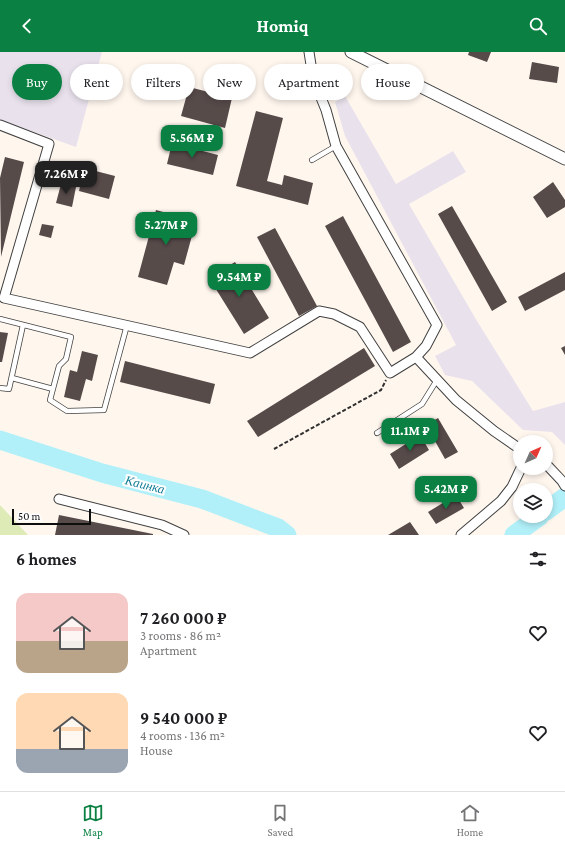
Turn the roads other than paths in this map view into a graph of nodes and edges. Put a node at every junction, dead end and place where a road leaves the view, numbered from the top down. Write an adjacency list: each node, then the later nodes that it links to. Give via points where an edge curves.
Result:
1 (309, 52): 4 (street, via 313,78 326,110)
2 (351, 52): 5 (street)
3 (0, 125): 9 (street, via 48,144 4,298)
4 (336, 146): 6 (lane); 10 (street, via 436,325 426,346)
5 (565, 159)
6 (312, 160)
7 (0, 319): 8 (lane)
8 (23, 325): 11 (lane); 14 (lane, via 71,337 66,359 59,366)
9 (127, 325): 10 (street, via 250,353 319,311 334,314 360,327 390,373); 14 (lane, via 104,410 67,411 50,400)
10 (416, 357): 12 (street)
11 (12, 378): 13 (lane, via 9,389); 14 (lane)
12 (437, 380): 15 (lane, via 422,404); 16 (street, via 456,400)
13 (0, 388)
14 (53, 389)
15 (378, 432)
16 (513, 444)
17 (553, 471): 19 (street)
18 (518, 475): 22 (street, via 501,502)
19 (565, 486)
20 (59, 499): 21 (street, via 162,526)
21 (184, 535)
22 (461, 535)

